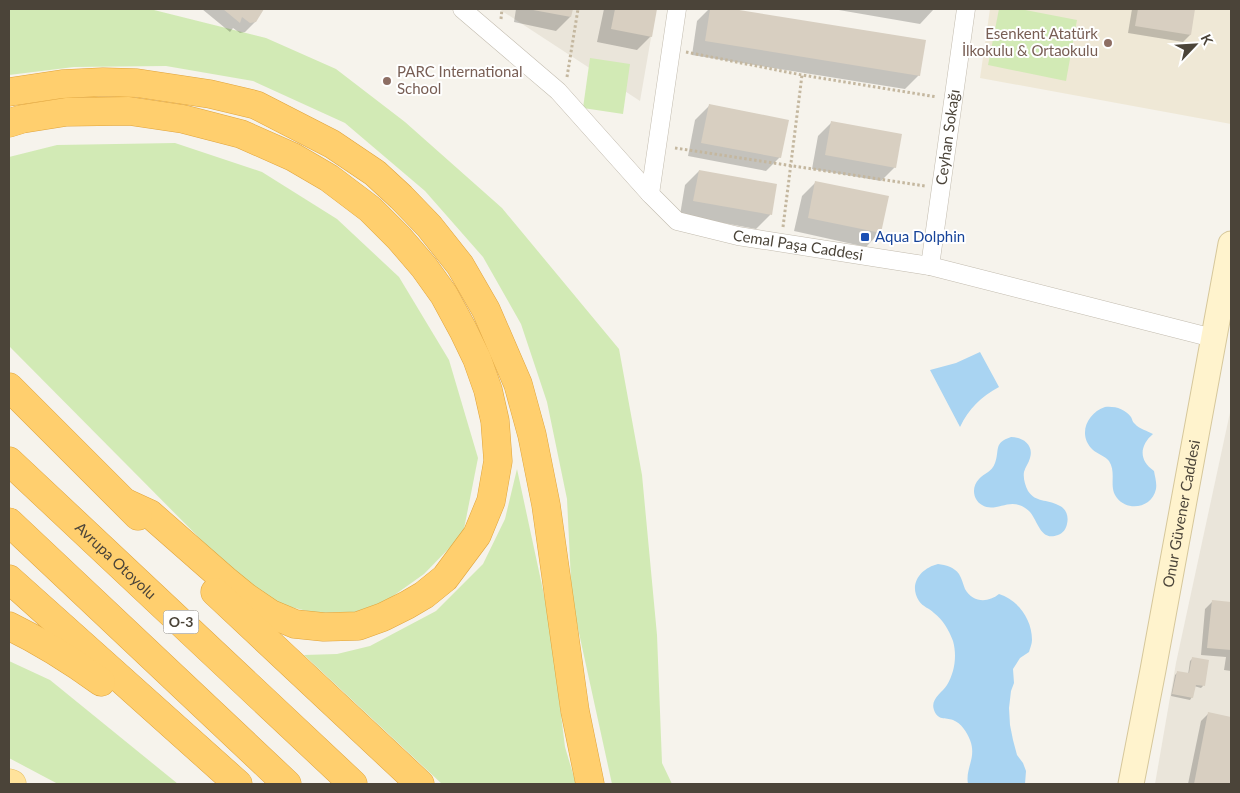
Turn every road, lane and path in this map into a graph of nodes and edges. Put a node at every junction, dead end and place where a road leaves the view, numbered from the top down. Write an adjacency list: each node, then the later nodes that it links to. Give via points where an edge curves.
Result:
1 (462, 9): 8 (street, Cemal Paşa Caddesi)
2 (578, 9): 8 (path)
3 (677, 9): 5 (street)
4 (966, 9): 9 (street, Ceyhan Sokağı)
5 (671, 49): 6 (path); 11 (street)
6 (802, 75): 9 (path); 12 (path)
7 (9, 92): 30 (highway, via 62,84 137,83 256,105 332,144 375,173 429,226 460,265 482,303 518,384 546,505 575,711)
8 (564, 97): 14 (street, Cemal Paşa Caddesi)
9 (953, 100): 13 (street, Ceyhan Sokağı)
10 (9, 123): 21 (highway, via 66,112 129,111 183,119 241,134 294,157 370,209 424,267 463,330 488,390 495,421 498,461 491,501 477,535 445,578 424,595 358,626 296,624 271,614 224,579 150,514)
11 (657, 145): 12 (path); 14 (street)
12 (791, 166): 13 (path); 15 (path)
13 (941, 189): 17 (street, Ceyhan Sokağı)
14 (650, 194): 15 (street, Cemal Paşa Caddesi, via 677,221 738,236)
15 (781, 242): 17 (street, Cemal Paşa Caddesi)
16 (1231, 244): 18 (street, Onur Güvener Caddesi)
17 (930, 266): 18 (street, Cemal Paşa Caddesi)
18 (1214, 338): 31 (street, Onur Güvener Caddesi)
19 (9, 387): 21 (highway)
20 (9, 461): 28 (highway, Avrupa Otoyolu / O-3)
21 (126, 503): 29 (highway, via 237,613)
22 (9, 522): 27 (highway)
23 (9, 579): 26 (highway)
24 (9, 626): 25 (highway, via 75,663 108,687)
25 (224, 784)
26 (238, 784)
27 (287, 784)
28 (353, 784)
29 (420, 784)
30 (590, 784)
31 (1131, 784)

